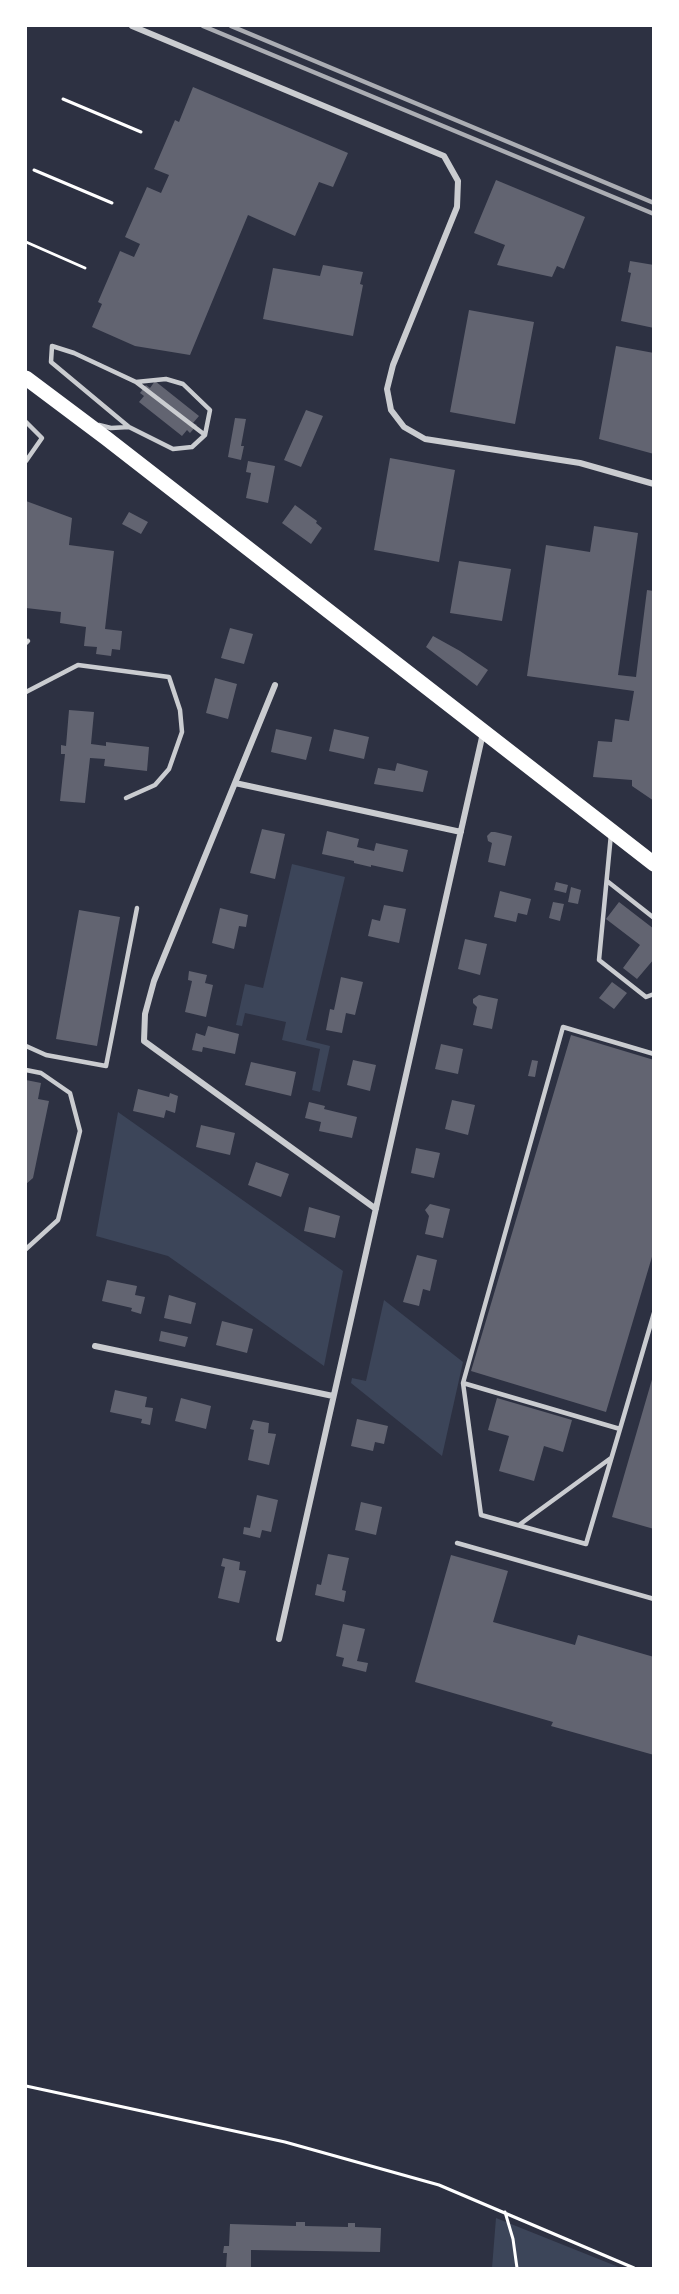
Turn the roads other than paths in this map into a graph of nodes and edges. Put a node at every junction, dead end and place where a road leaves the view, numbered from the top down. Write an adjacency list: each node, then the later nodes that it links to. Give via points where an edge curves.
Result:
1 (132, 26): 11 (street, via 444,156 458,181 457,207 393,364 387,389 391,410 404,427 425,439 580,463)
2 (26, 367): 6 (main road)
3 (26, 378): 9 (main road)
4 (136, 382): 7 (lane, via 52,346 51,362); 8 (lane); 8 (lane, via 166,379 183,384 210,410)
5 (26, 422): 10 (lane, via 42,438)
6 (89, 423): 7 (lane); 9 (main road)
7 (129, 427): 8 (lane, via 173,449 192,447)
8 (205, 435)
9 (106, 438): 14 (main road)
10 (26, 461)
11 (654, 484)
12 (275, 686): 15 (street)
13 (26, 692): 16 (lane, via 78,665 169,677 180,710 182,732 169,769 155,785)
14 (483, 732): 17 (street); 18 (main road)
15 (235, 783): 17 (street); 27 (street, via 154,981 145,1014 144,1041)
16 (126, 798)
17 (461, 832): 27 (street)
18 (612, 832): 19 (main road); 20 (lane)
19 (654, 864)
20 (607, 881): 22 (lane); 23 (lane, via 599,960 646,997)
21 (137, 908): 24 (lane, via 106,1066 46,1055)
22 (654, 918)
23 (654, 994)
24 (26, 1046)
25 (654, 1054): 31 (lane, via 563,1028)
26 (26, 1070): 28 (lane, via 41,1073 70,1093 80,1131 58,1220)
27 (376, 1209): 32 (street)
28 (26, 1249)
29 (654, 1313): 33 (lane)
30 (95, 1346): 32 (street)
31 (463, 1383): 33 (lane); 35 (lane, via 481,1515)
32 (333, 1396): 38 (street)
33 (620, 1429): 34 (lane)
34 (611, 1458): 35 (lane); 35 (lane, via 586,1544)
35 (519, 1525)
36 (457, 1543): 37 (lane)
37 (654, 1599)
38 (279, 1639)

